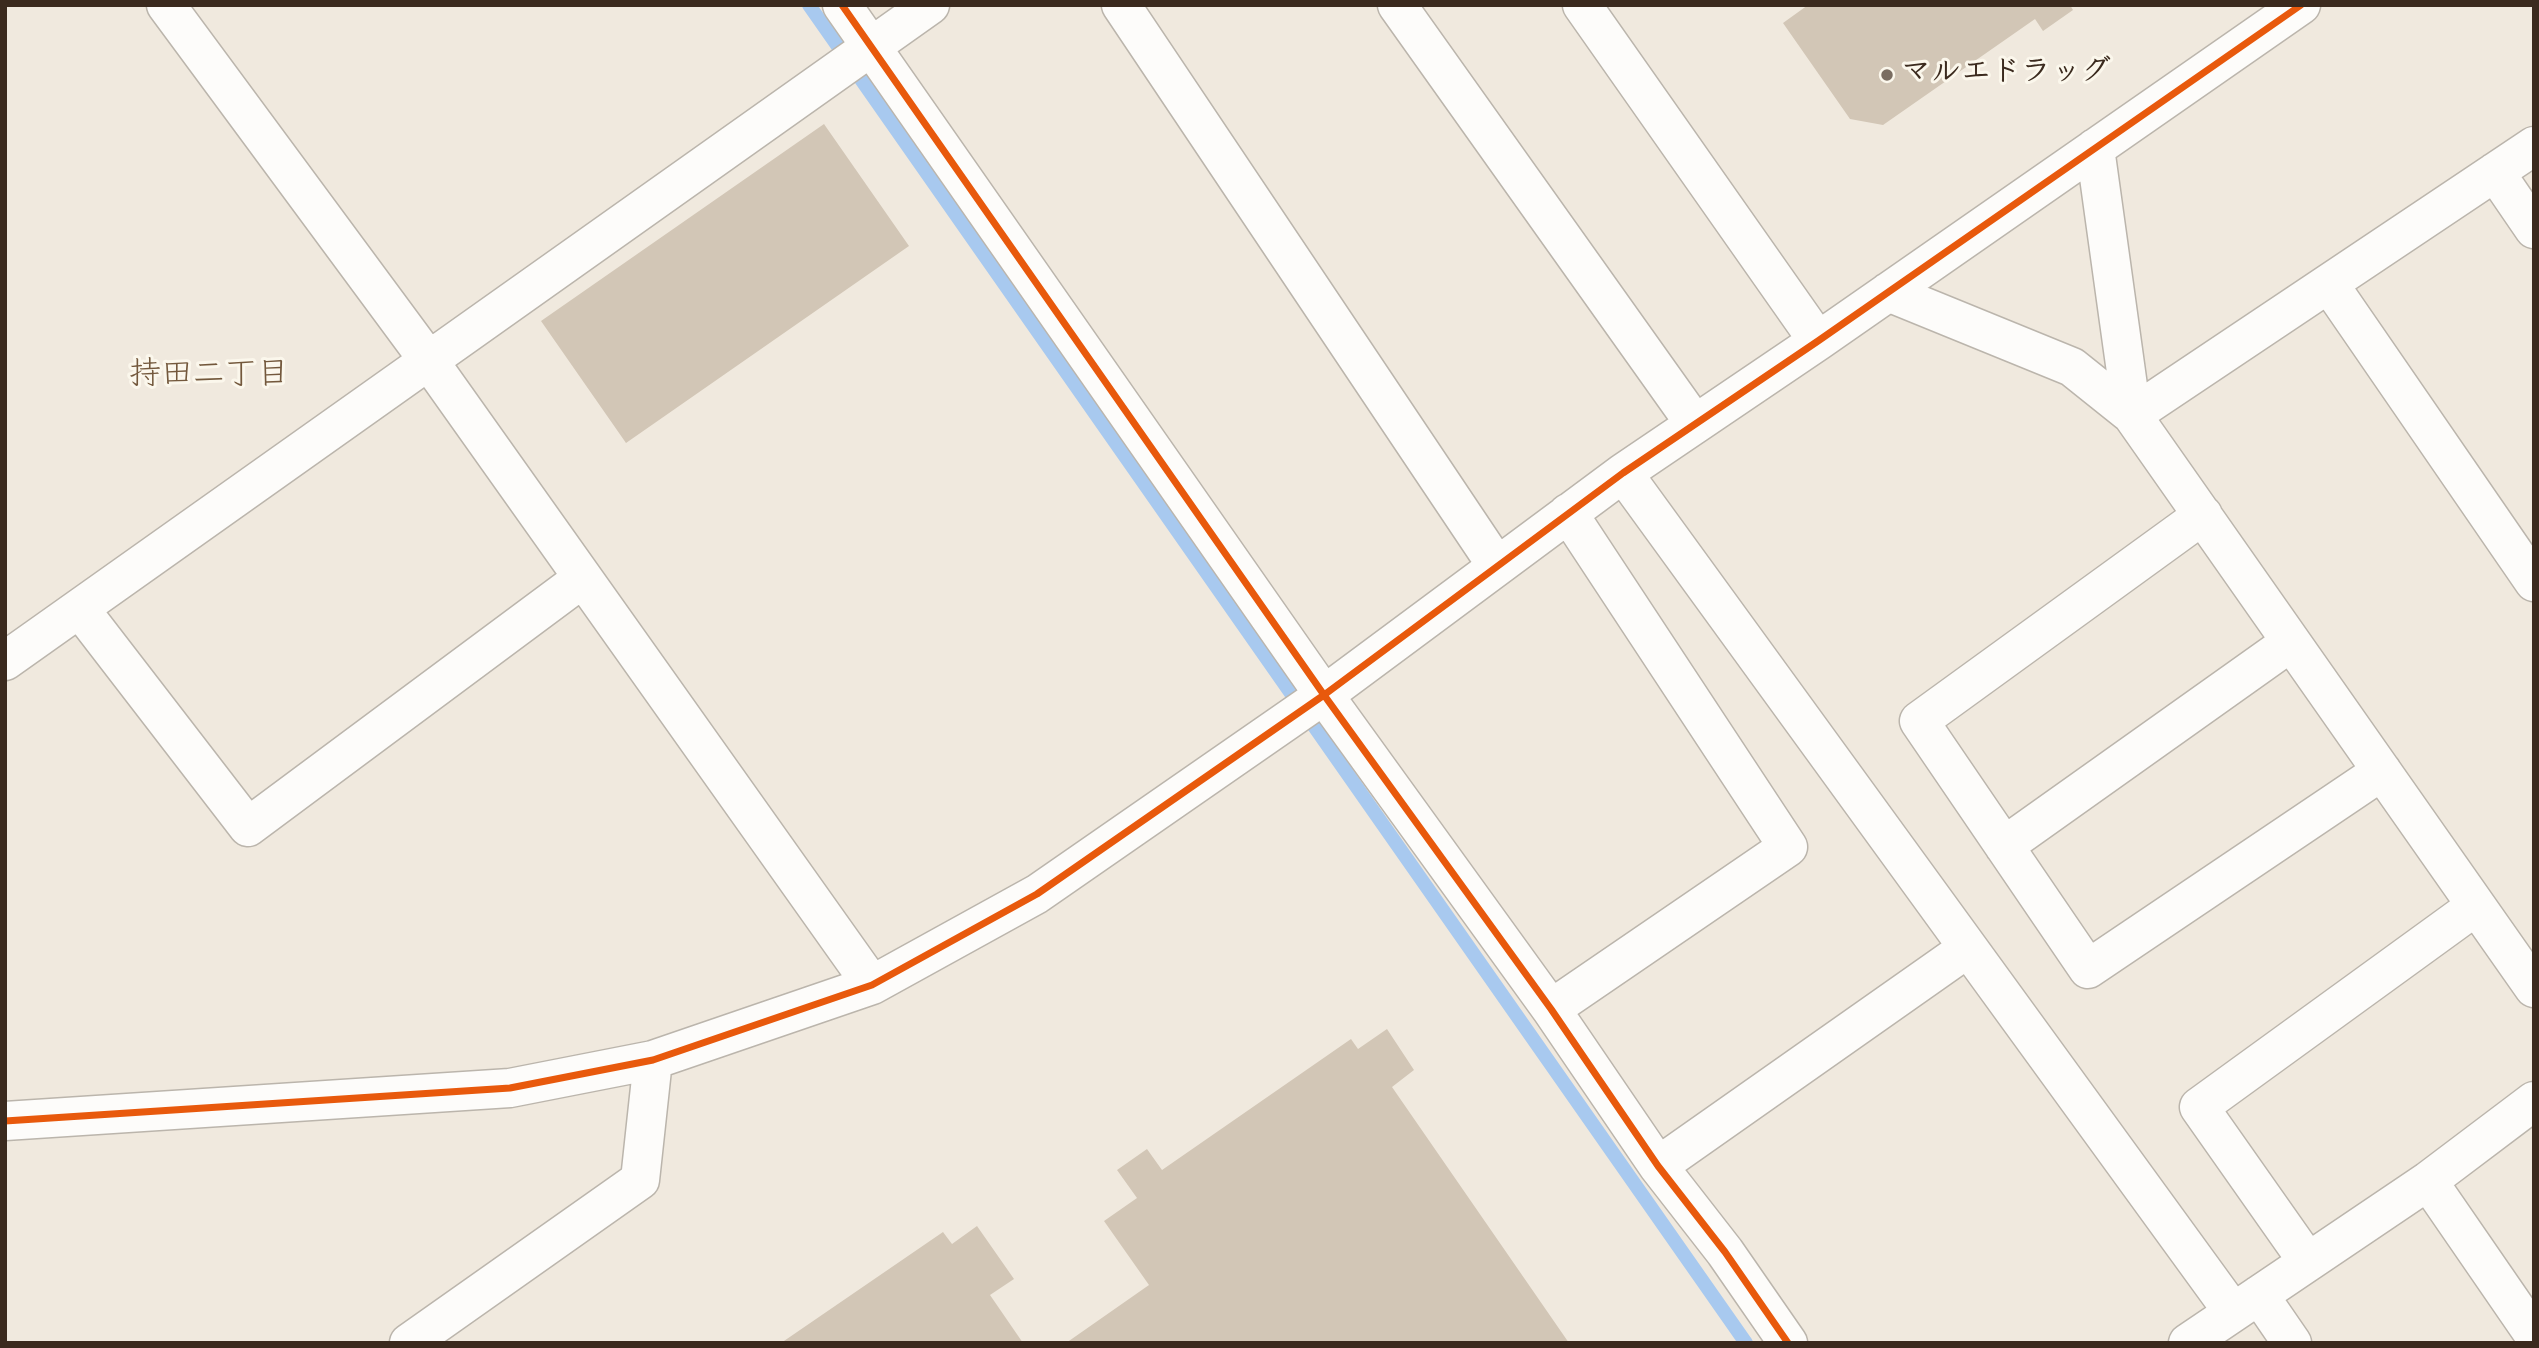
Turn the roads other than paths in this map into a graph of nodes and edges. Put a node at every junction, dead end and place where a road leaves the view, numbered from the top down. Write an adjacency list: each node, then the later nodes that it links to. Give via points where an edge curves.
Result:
1 (166, 5): 16 (street)
2 (842, 5): 8 (street)
3 (930, 5): 8 (street)
4 (1121, 5): 22 (street)
5 (1397, 5): 18 (street)
6 (1582, 5): 15 (street)
7 (2301, 5): 10 (street)
8 (871, 48): 16 (street); 28 (street)
9 (2534, 146): 11 (street)
10 (2095, 148): 14 (street); 17 (street)
11 (2495, 172): 12 (street); 13 (street)
12 (2534, 229)
13 (2329, 284): 17 (street); 24 (street)
14 (1888, 292): 15 (street); 17 (street, via 2072,367)
15 (1818, 341): 18 (street)
16 (429, 361): 23 (street); 25 (street)
17 (2132, 415): 21 (street)
18 (1695, 425): 19 (street)
19 (1623, 473): 20 (street); 32 (street)
20 (1568, 513): 22 (street); 35 (street, via 1788,847)
21 (2203, 516): 26 (street); 30 (street, via 1919,721)
22 (1497, 566): 28 (street)
23 (583, 578): 25 (street, via 248,827); 33 (street)
24 (2534, 582)
25 (80, 609): 27 (street)
26 (2291, 642): 29 (street); 30 (street)
27 (5, 662)
28 (1322, 696): 33 (street, via 1037,894); 35 (street)
29 (2382, 771): 30 (street, via 2088,969); 31 (street)
30 (2004, 846)
31 (2476, 906): 34 (street); 41 (street, via 2199,1107)
32 (1968, 948): 39 (street); 42 (street)
33 (872, 985): 36 (street)
34 (2534, 988)
35 (1552, 1009): 39 (street)
36 (653, 1060): 38 (street, via 510,1088); 44 (street, via 640,1180)
37 (2534, 1101): 40 (street)
38 (5, 1121)
39 (1658, 1166): 45 (street)
40 (2428, 1181): 41 (street); 43 (street)
41 (2308, 1262): 42 (street)
42 (2246, 1304): 46 (street); 47 (street)
43 (2534, 1335)
44 (409, 1343)
45 (1788, 1343)
46 (2188, 1343)
47 (2292, 1343)

